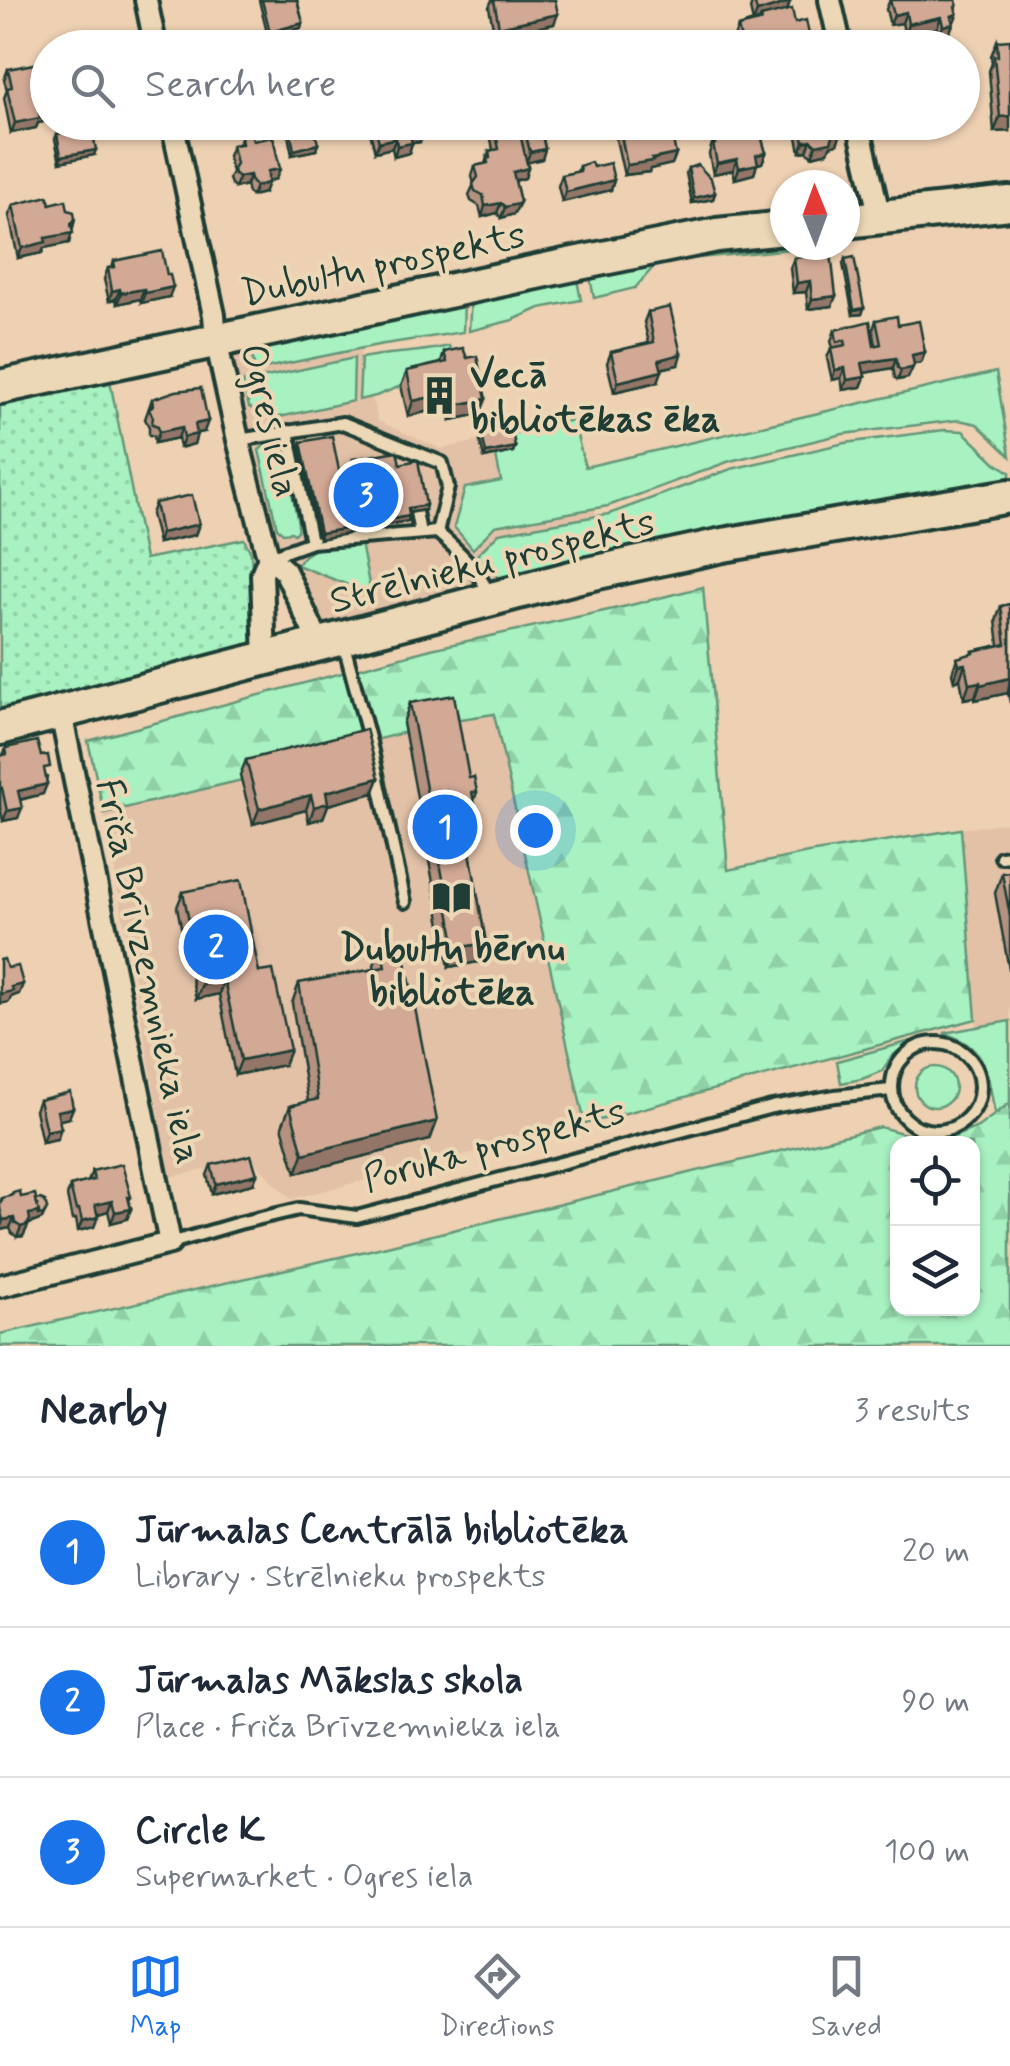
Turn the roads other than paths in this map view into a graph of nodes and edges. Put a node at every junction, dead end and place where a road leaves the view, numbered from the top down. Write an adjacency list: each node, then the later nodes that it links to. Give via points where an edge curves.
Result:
1 (146, 0): 3 (street)
2 (830, 0): 4 (street)
3 (152, 30)
4 (837, 30)
5 (176, 140): 11 (street, Ogres iela)
6 (862, 140): 8 (street)
7 (1010, 203): 8 (main road)
8 (880, 218): 9 (main road)
9 (860, 220)
10 (770, 230): 11 (main road, Dubultu prospekts, via 717,235)
11 (216, 340): 12 (main road, Dubultu prospekts); 14 (street, Ogres iela)
12 (0, 387)
13 (288, 431): 14 (lane); 17 (lane, via 343,423 442,463 448,487); 19 (lane)
14 (238, 440): 20 (street, Ogres iela)
15 (1010, 496): 21 (main road, Strēlnieku prospekts, via 723,545)
16 (416, 512): 18 (lane)
17 (437, 532): 18 (lane); 21 (lane, via 468,560)
18 (420, 533): 19 (lane)
19 (311, 542): 20 (lane)
20 (269, 557): 22 (street, Ogres iela); 23 (street, Ogres iela, via 262,574)
21 (491, 598): 22 (main road, Strēlnieku prospekts)
22 (332, 642): 23 (main road, Strēlnieku prospekts); 26 (lane, via 370,742)
23 (265, 660): 24 (main road, Strēlnieku prospekts)
24 (61, 713): 25 (main road, Strēlnieku prospekts); 28 (street, Friča Brīvzemnieka iela)
25 (0, 728)
26 (405, 902)
27 (891, 1090): 27 (lane, via 902,1058 926,1043 966,1054 980,1080 976,1108 939,1132 910,1124); 28 (lane, Poruka prospekts, via 772,1108 357,1217 299,1209)
28 (170, 1244): 29 (street, Poruka prospekts)
29 (0, 1286)

